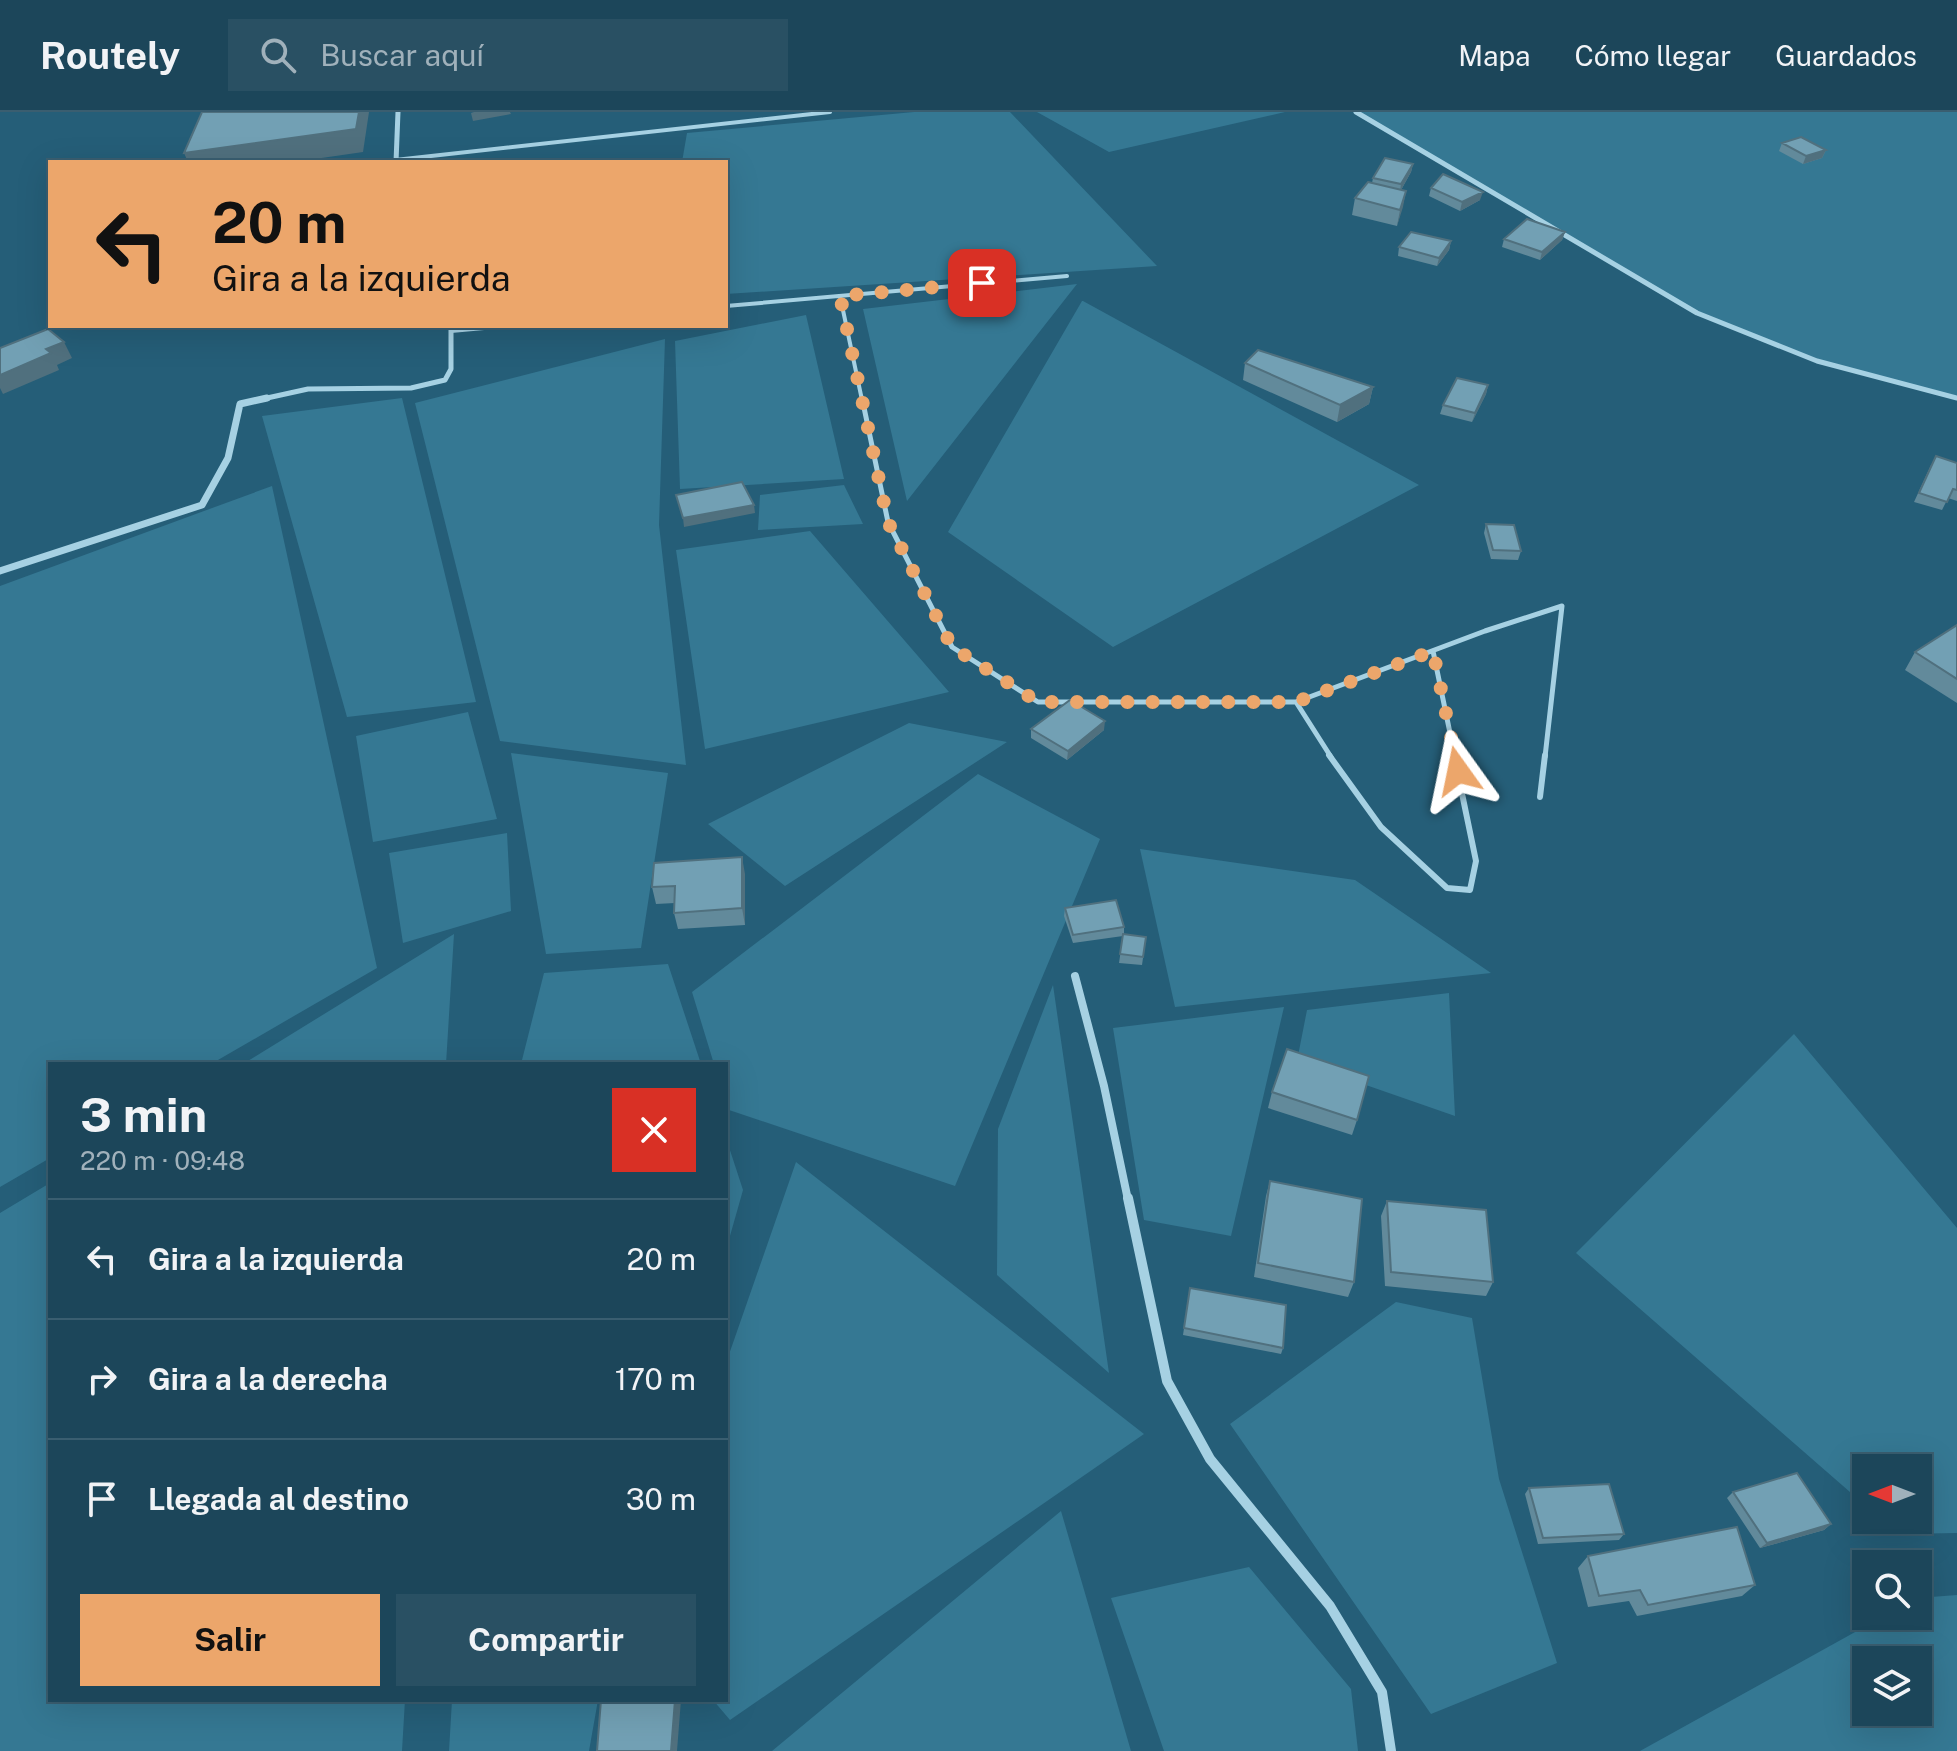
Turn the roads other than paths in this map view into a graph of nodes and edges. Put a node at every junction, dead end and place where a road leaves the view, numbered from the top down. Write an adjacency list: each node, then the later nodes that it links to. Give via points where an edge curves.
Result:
1 (398, 112): 4 (street)
2 (830, 112): 5 (lane)
3 (1356, 112): 10 (street, via 1697,313 1817,361)
4 (396, 160)
5 (405, 160)
6 (1067, 276): 7 (lane)
7 (840, 296): 8 (lane); 13 (lane, via 888,522 952,647 1038,702)
8 (728, 306)
9 (451, 328): 11 (street, via 451,369 445,380 411,388 308,389 240,404 228,458 202,505)
10 (1957, 398)
11 (0, 571)
12 (1433, 651): 13 (lane); 13 (lane, via 1476,861 1470,890 1447,888 1381,827); 14 (lane, via 1562,606)
13 (1296, 702)
14 (1540, 797)
15 (1075, 976): 16 (street, via 1167,1381 1210,1459 1337,1618 1382,1692)
16 (1391, 1751)

